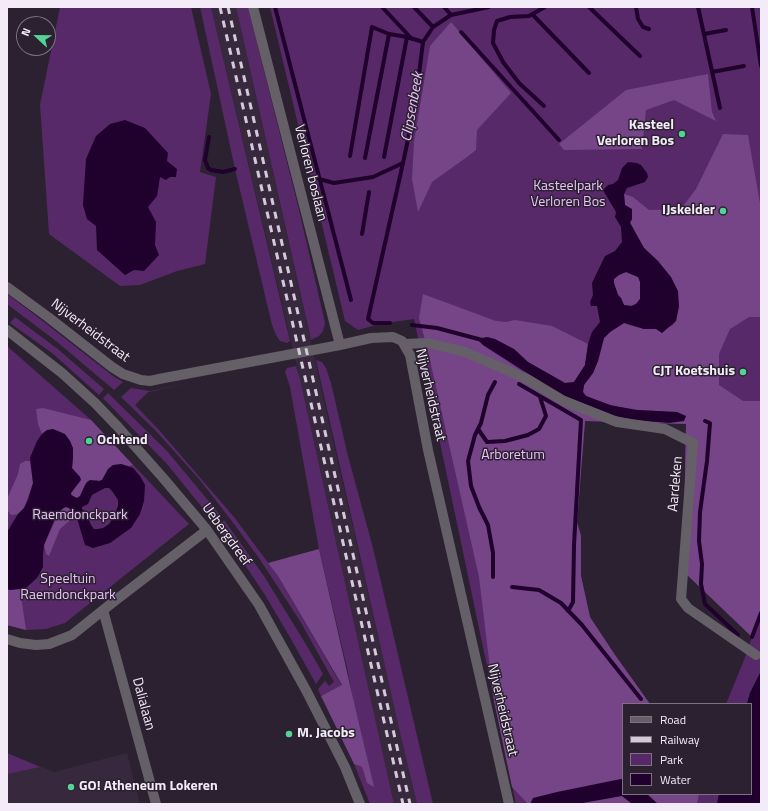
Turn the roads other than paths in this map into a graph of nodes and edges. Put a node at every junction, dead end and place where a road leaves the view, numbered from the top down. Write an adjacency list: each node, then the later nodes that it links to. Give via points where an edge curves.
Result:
1 (253, 7): 5 (street, Verloren boslaan)
2 (7, 287): 5 (street, Nijverheidstraat, via 112,367 141,380 150,381)
3 (7, 330): 6 (street, Uebergdreef, via 62,373 95,403)
4 (404, 344): 5 (street, Nijverheidstraat, via 389,337); 9 (street, Aardeken, via 428,343 465,352 527,379 564,401 617,422 665,429 693,443 681,599 688,608); 12 (street, Nijverheidstraat, via 410,355 428,450)
5 (340, 345)
6 (207, 530): 7 (street); 11 (street, Uebergdreef, via 259,606 307,692 345,767)
7 (103, 610): 8 (street, via 72,635 49,644 20,643); 10 (street, Dalialaan)
8 (7, 638)
9 (756, 655)
10 (156, 804)
11 (360, 804)
12 (509, 804)

